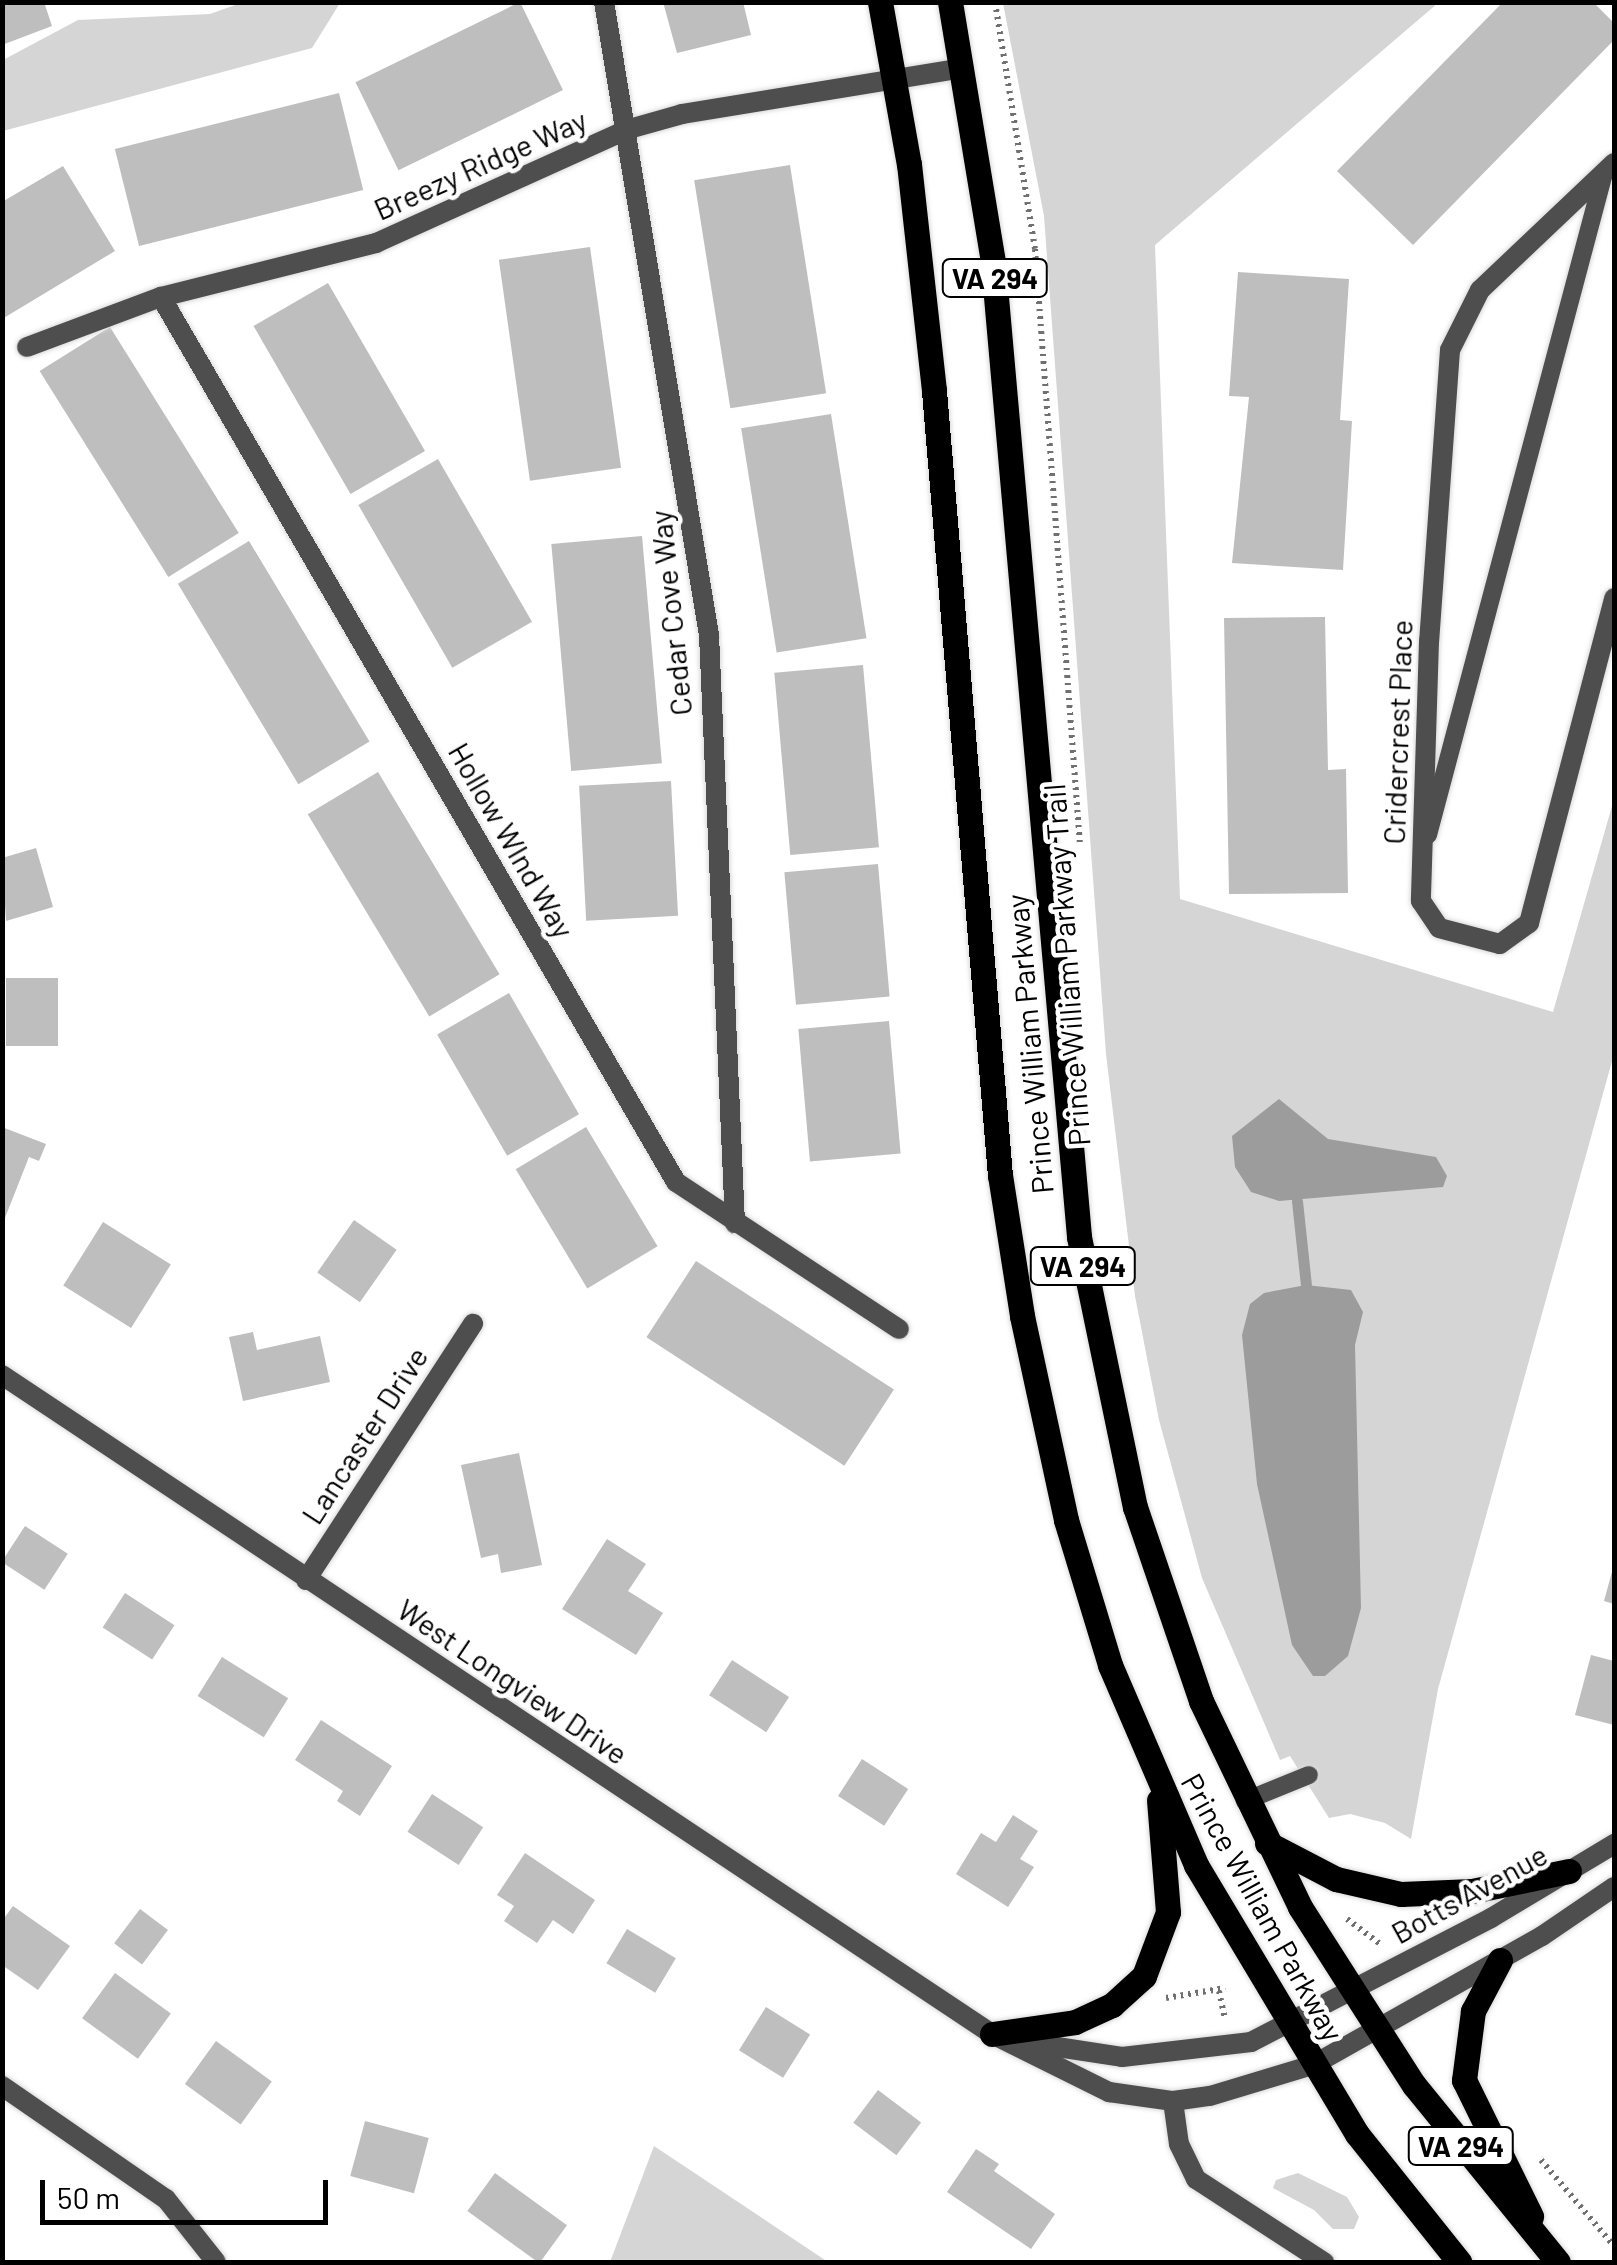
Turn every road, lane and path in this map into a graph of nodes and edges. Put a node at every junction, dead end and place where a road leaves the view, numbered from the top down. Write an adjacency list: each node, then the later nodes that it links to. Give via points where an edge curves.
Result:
1 (604, 2): 7 (street, Cedar Cove Way)
2 (880, 2): 6 (main road, Prince William Parkway / VA 294)
3 (950, 2): 5 (main road, Prince William Parkway / VA 294)
4 (995, 2): 12 (path, Prince William Parkway Trail, via 1034,249)
5 (964, 68): 6 (street, Breezy Ridge Way); 21 (main road, Prince William Parkway / VA 294, via 995,282 1071,1168 1090,1305 1155,1572)
6 (895, 76): 7 (street, Breezy Ridge Way); 20 (main road, Prince William Parkway / VA 294, via 934,391 1009,1242 1084,1584)
7 (630, 129): 9 (street, Breezy Ridge Way, via 376,243); 14 (street, Cedar Cove Way, via 708,635)
8 (1609, 168): 13 (lane); 13 (street, Cridercrest Place, via 1480,290 1450,350)
9 (162, 297): 10 (street, Breezy Ridge Way); 14 (street, Hollow WInd Way, via 676,1182)
10 (27, 346)
11 (1614, 598): 13 (street, Cridercrest Place, via 1529,924 1500,944 1439,928 1421,901)
12 (1080, 852)
13 (1422, 856)
14 (735, 1223): 16 (street, Hollow WInd Way)
15 (472, 1324): 18 (street, Lancaster Drive)
16 (899, 1328)
17 (2, 1375): 18 (street, West Longview Drive)
18 (306, 1580): 34 (street, West Longview Drive)
19 (1308, 1775): 21 (lane)
20 (1158, 1785): 32 (main road, Prince William Parkway / VA 294); 34 (main road, via 1168,1912 1144,1976 1112,2005 1074,2022)
21 (1245, 1801): 22 (main road, Prince William Parkway / VA 294)
22 (1265, 1842): 24 (main road, via 1336,1879 1401,1894 1472,1891); 29 (main road, Prince William Parkway / VA 294)
23 (1614, 1844): 24 (street, Botts Avenue)
24 (1569, 1871): 29 (street, Botts Avenue)
25 (1614, 1887): 28 (street)
26 (1350, 1908): 27 (path, via 1347,1920)
27 (1379, 1940)
28 (1500, 1960): 33 (street); 40 (main road, via 1473,2011 1464,2080)
29 (1352, 1993): 32 (street, West Longview Drive); 33 (main road, Prince William Parkway / VA 294)
30 (1145, 2001): 31 (path, via 1222,1989)
31 (1225, 2020)
32 (1288, 2027): 34 (street, West Longview Drive, via 1251,2042 1166,2057 1077,2053); 35 (main road, Prince William Parkway / VA 294)
33 (1376, 2030): 35 (street, West Longview Drive); 40 (main road, Prince William Parkway / VA 294, via 1495,2191)
34 (992, 2034): 37 (street, West Longview Drive, via 1078,2081 1139,2099)
35 (1312, 2065): 37 (street, West Longview Drive, via 1252,2088); 43 (main road, Prince William Parkway / VA 294, via 1357,2134)
36 (2, 2086): 41 (street, via 166,2199)
37 (1173, 2101): 42 (street, via 1179,2144 1196,2179)
38 (1532, 2150): 39 (path)
39 (1614, 2246)
40 (1555, 2259)
41 (216, 2262)
42 (1324, 2262)
43 (1459, 2262)

